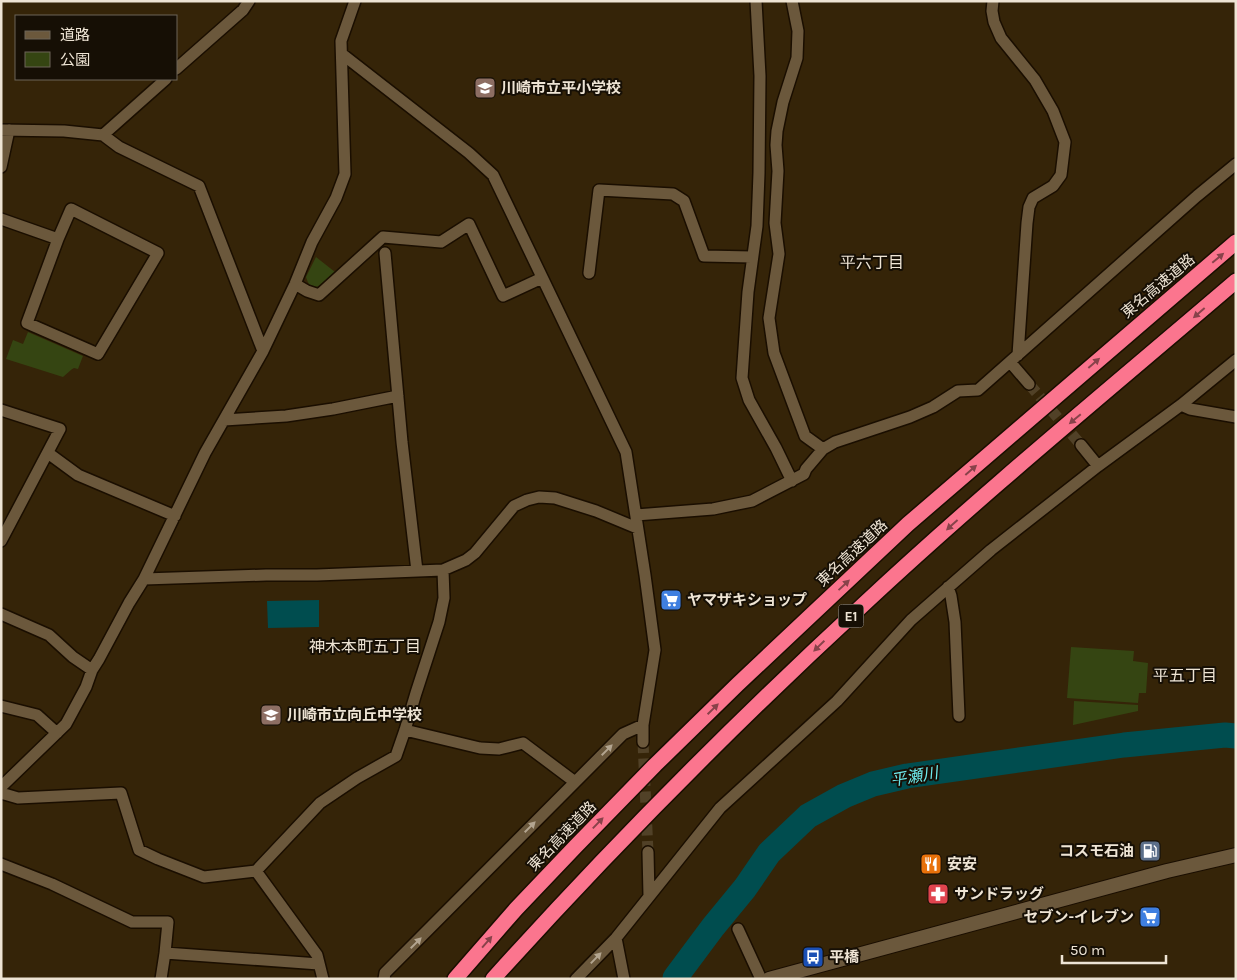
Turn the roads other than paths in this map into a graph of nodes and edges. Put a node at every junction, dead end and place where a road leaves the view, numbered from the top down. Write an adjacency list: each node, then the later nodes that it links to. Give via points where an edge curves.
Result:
1 (355, 1): 6 (street, via 341,41)
2 (756, 1): 17 (street, via 760,76 759,173)
3 (792, 1): 32 (street, via 798,30 797,58 777,131 775,223 779,254 769,318 774,353 805,436)
4 (993, 1): 23 (street, via 994,22 1001,38 1035,80 1066,142 1061,175 1053,186 1034,198 1029,207)
5 (244, 4): 7 (street)
6 (342, 54): 19 (street, via 493,175); 21 (street, via 345,174)
7 (178, 67)
8 (165, 80): 10 (street)
9 (5, 130): 10 (street); 12 (street)
10 (103, 135): 22 (street, via 119,147 199,186)
11 (1236, 164): 23 (street)
12 (1, 167)
13 (1, 219): 14 (street)
14 (58, 239): 14 (street, via 71,209 158,253 98,354 27,323)
15 (1236, 242): 67 (highway, 東名高速道路 / E1, one-way to 15, via 576,846 752,671 908,524)
16 (385, 253): 26 (street)
17 (752, 257): 18 (street, via 704,256 684,201 673,194 599,190); 35 (street, via 742,378 749,400)
18 (589, 273)
19 (542, 278): 21 (street, via 504,296 469,224 440,242 383,237 319,295); 36 (street, via 626,452)
20 (1236, 281): 68 (highway, E1, one-way to 68, via 1020,465 865,603 670,790)
21 (295, 284): 22 (street)
22 (263, 351): 30 (street)
23 (1014, 358): 25 (street); 32 (street, via 978,390 958,391 910,417)
24 (1236, 360): 27 (street)
25 (1029, 384)
26 (398, 396): 30 (street, via 286,416); 41 (street)
27 (1181, 405): 29 (street); 34 (street)
28 (1, 410): 33 (street, via 60,429)
29 (1236, 417)
30 (224, 420): 37 (street)
31 (1081, 445): 34 (street)
32 (823, 449): 35 (street, via 804,474)
33 (48, 453): 37 (street, via 78,475); 39 (street)
34 (1098, 466): 43 (street)
35 (792, 481): 36 (street, via 752,501 713,509)
36 (636, 515): 38 (street)
37 (175, 516): 42 (street)
38 (637, 528): 40 (street, via 555,498 539,497 514,506 475,553); 48 (street, via 655,650)
39 (1, 541)
40 (443, 570): 41 (street); 49 (street, via 444,598 439,622)
41 (416, 571): 42 (street)
42 (144, 579): 45 (street)
43 (948, 587): 47 (street, via 955,622); 59 (street, via 911,620 837,701 720,808)
44 (1, 614): 45 (street, via 49,635 72,657)
45 (92, 670): 50 (street, via 66,724)
46 (1, 706): 50 (street, via 37,715)
47 (959, 716)
48 (643, 725): 51 (street); 52 (street, one-way to 48, via 623,734)
49 (405, 730): 52 (street, via 480,748 499,749 523,743); 58 (street, via 396,756 320,803)
50 (57, 732): 53 (street)
51 (643, 742)
52 (575, 782): 66 (street, one-way to 52, via 385,973)
53 (1, 787)
54 (1, 794): 58 (street, via 18,798 121,794 139,850 204,877)
55 (648, 852): 59 (street)
56 (1236, 855): 72 (street)
57 (1, 864): 62 (street, via 132,922 168,922)
58 (256, 871): 63 (street, via 318,955)
59 (648, 896): 61 (street)
60 (738, 929): 71 (street)
61 (616, 938): 69 (street, one-way to 61); 70 (street)
62 (165, 953): 63 (street); 64 (street)
63 (319, 964): 65 (street)
64 (161, 979)
65 (323, 979)
66 (384, 979)
67 (455, 979)
68 (493, 979)
69 (576, 979)
70 (624, 979)
71 (761, 979)
72 (769, 979)

